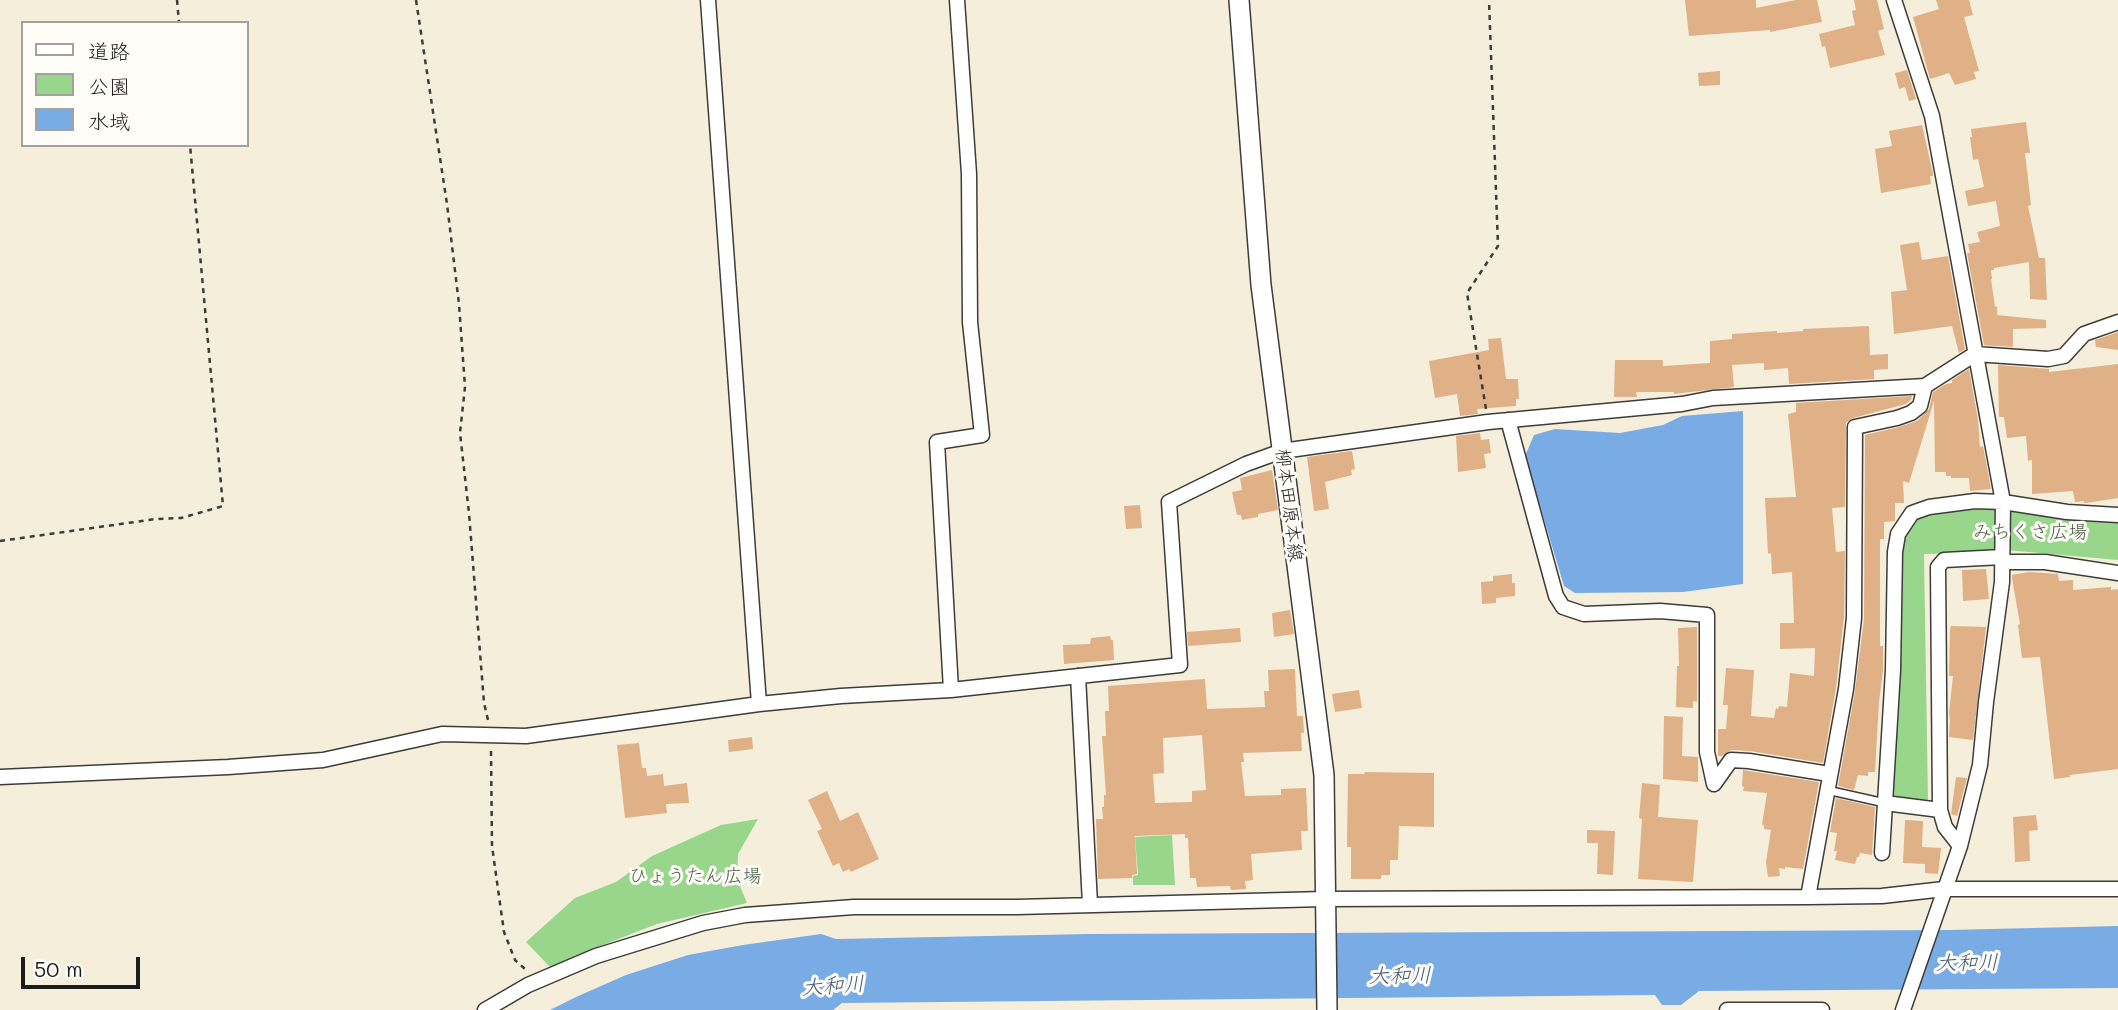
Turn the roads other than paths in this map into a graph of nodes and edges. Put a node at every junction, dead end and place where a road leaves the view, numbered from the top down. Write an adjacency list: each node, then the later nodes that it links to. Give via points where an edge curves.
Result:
1 (708, 0): 16 (street)
2 (957, 0): 15 (street, via 969,174 971,322 982,435 937,442)
3 (1239, 0): 9 (main road, 柳本田原本線, via 1261,285)
4 (1894, 0): 6 (street, via 1932,116)
5 (2118, 322): 6 (street, via 2084,334 2064,356)
6 (1975, 354): 7 (street); 10 (street)
7 (1925, 386): 8 (street, via 1713,398); 17 (street, via 1920,407 1911,413 1855,427 1854,618)
8 (1508, 420): 9 (street); 17 (street, via 1556,596 1563,607 1584,614 1660,611 1707,615 1707,752 1714,784 1731,760)
9 (1282, 451): 14 (street, via 1169,502 1180,665); 27 (main road, 柳本田原本線, via 1324,775)
10 (2003, 502): 11 (street); 12 (street); 20 (street, via 1929,506 1912,513 1898,534)
11 (2118, 515)
12 (2002, 560): 13 (street); 21 (street, via 1944,560 1938,567); 22 (street, via 1980,765)
13 (2118, 573)
14 (1078, 676): 15 (street); 28 (street)
15 (951, 690): 16 (street)
16 (759, 704): 18 (street, via 526,736 442,734 323,760)
17 (1829, 774): 19 (street)
18 (0, 777)
19 (1826, 790): 20 (lane); 26 (street)
20 (1885, 803): 21 (street); 23 (street)
21 (1940, 810): 22 (street, via 1945,827)
22 (1960, 846): 25 (street)
23 (1882, 853)
24 (2118, 889): 25 (street)
25 (1942, 896): 26 (street); 29 (street)
26 (1808, 897): 27 (street)
27 (1324, 902): 28 (street); 32 (main road, 柳本田原本線)
28 (1090, 904): 31 (street, via 854,907 746,915 703,923 596,956)
29 (1905, 1005)
30 (1778, 1009): 33 (street); 34 (street)
31 (485, 1010)
32 (1327, 1010)
33 (1727, 1010)
34 (1822, 1010)

